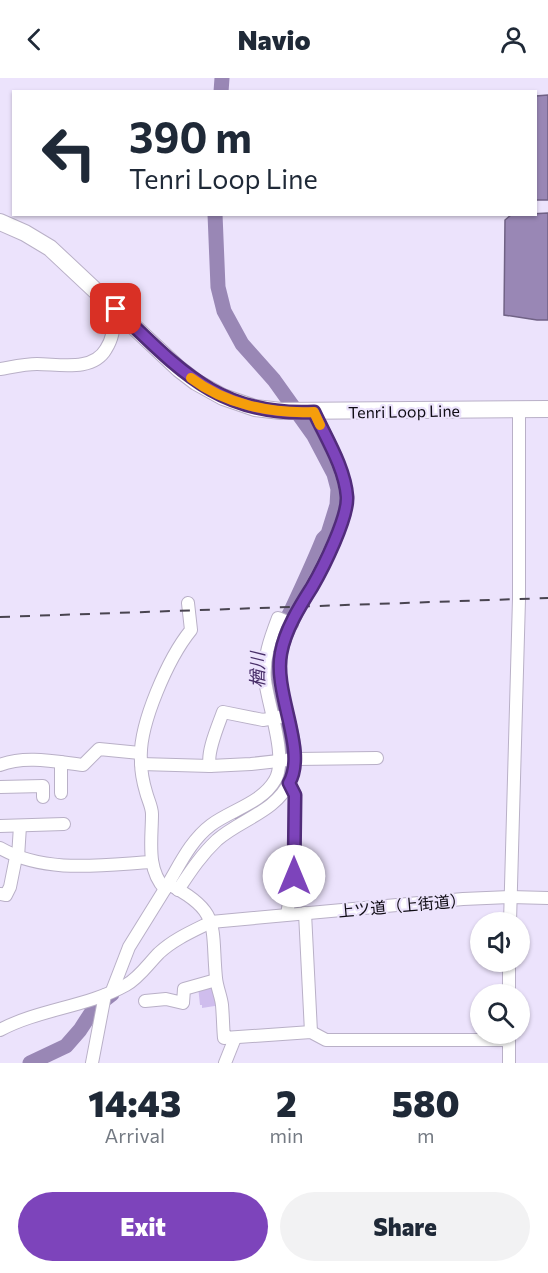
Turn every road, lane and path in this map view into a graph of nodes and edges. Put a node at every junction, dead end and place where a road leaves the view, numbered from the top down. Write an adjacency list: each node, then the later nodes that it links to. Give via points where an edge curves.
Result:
1 (0, 222): 2 (main road, Tenri Loop Line, via 50,248)
2 (116, 309): 3 (street, via 113,334 105,352 82,366 34,364); 6 (main road, Tenri Loop Line, via 179,369 223,397 255,408)
3 (0, 369)
4 (548, 409): 5 (main road, Tenri Loop Line)
5 (519, 410): 6 (main road, Tenri Loop Line); 29 (street, via 519,610)
6 (311, 412): 8 (street, via 343,477 347,500 320,573)
7 (188, 603): 12 (street, via 191,630 178,645 150,708)
8 (292, 624): 9 (street, via 281,652 280,681); 10 (street, via 278,618 268,643 265,680)
9 (287, 716): 10 (street); 13 (street)
10 (273, 719): 13 (street, via 278,747); 16 (street, via 223,712 209,750)
11 (377, 758): 13 (street)
12 (141, 759): 14 (street, via 99,749 83,765); 16 (street); 26 (street, via 152,811)
13 (287, 760): 16 (street); 17 (street); 27 (street, via 276,779 258,797 200,834)
14 (61, 762): 15 (street); 19 (street)
15 (0, 765)
16 (210, 766)
17 (289, 783): 27 (street, via 266,810 219,839); 33 (street, via 295,795 294,865)
18 (0, 787): 20 (street, via 43,786)
19 (61, 793)
20 (43, 798)
21 (64, 824): 22 (street)
22 (20, 825): 23 (street); 25 (street)
23 (0, 826)
24 (0, 848): 25 (street)
25 (17, 857): 26 (street, via 79,866); 28 (street, via 10,887 6,895)
26 (151, 862): 27 (street)
27 (172, 887): 34 (street, via 195,899); 36 (street, via 129,947)
28 (0, 894)
29 (510, 897): 30 (street, 上ツ道（上街道）); 31 (street); 32 (street, 上ツ道（上街道）)
30 (548, 898)
31 (510, 912)
32 (305, 913): 33 (street, 上ツ道（上街道）); 39 (street)
33 (287, 914): 34 (street, 上ツ道（上街道）)
34 (211, 922): 35 (street); 36 (street, 上ツ道（上街道）, via 160,951 128,985)
35 (216, 980): 37 (street, via 184,989 183,1003); 40 (street, via 224,1038)
36 (108, 993): 38 (street, 上ツ道（上街道）); 43 (street)
37 (145, 1000)
38 (0, 1030)
39 (311, 1032): 40 (street); 41 (street, via 326,1040)
40 (235, 1038): 44 (street)
41 (470, 1038)
42 (508, 1044): 45 (street)
43 (92, 1063)
44 (225, 1063)
45 (509, 1063)

